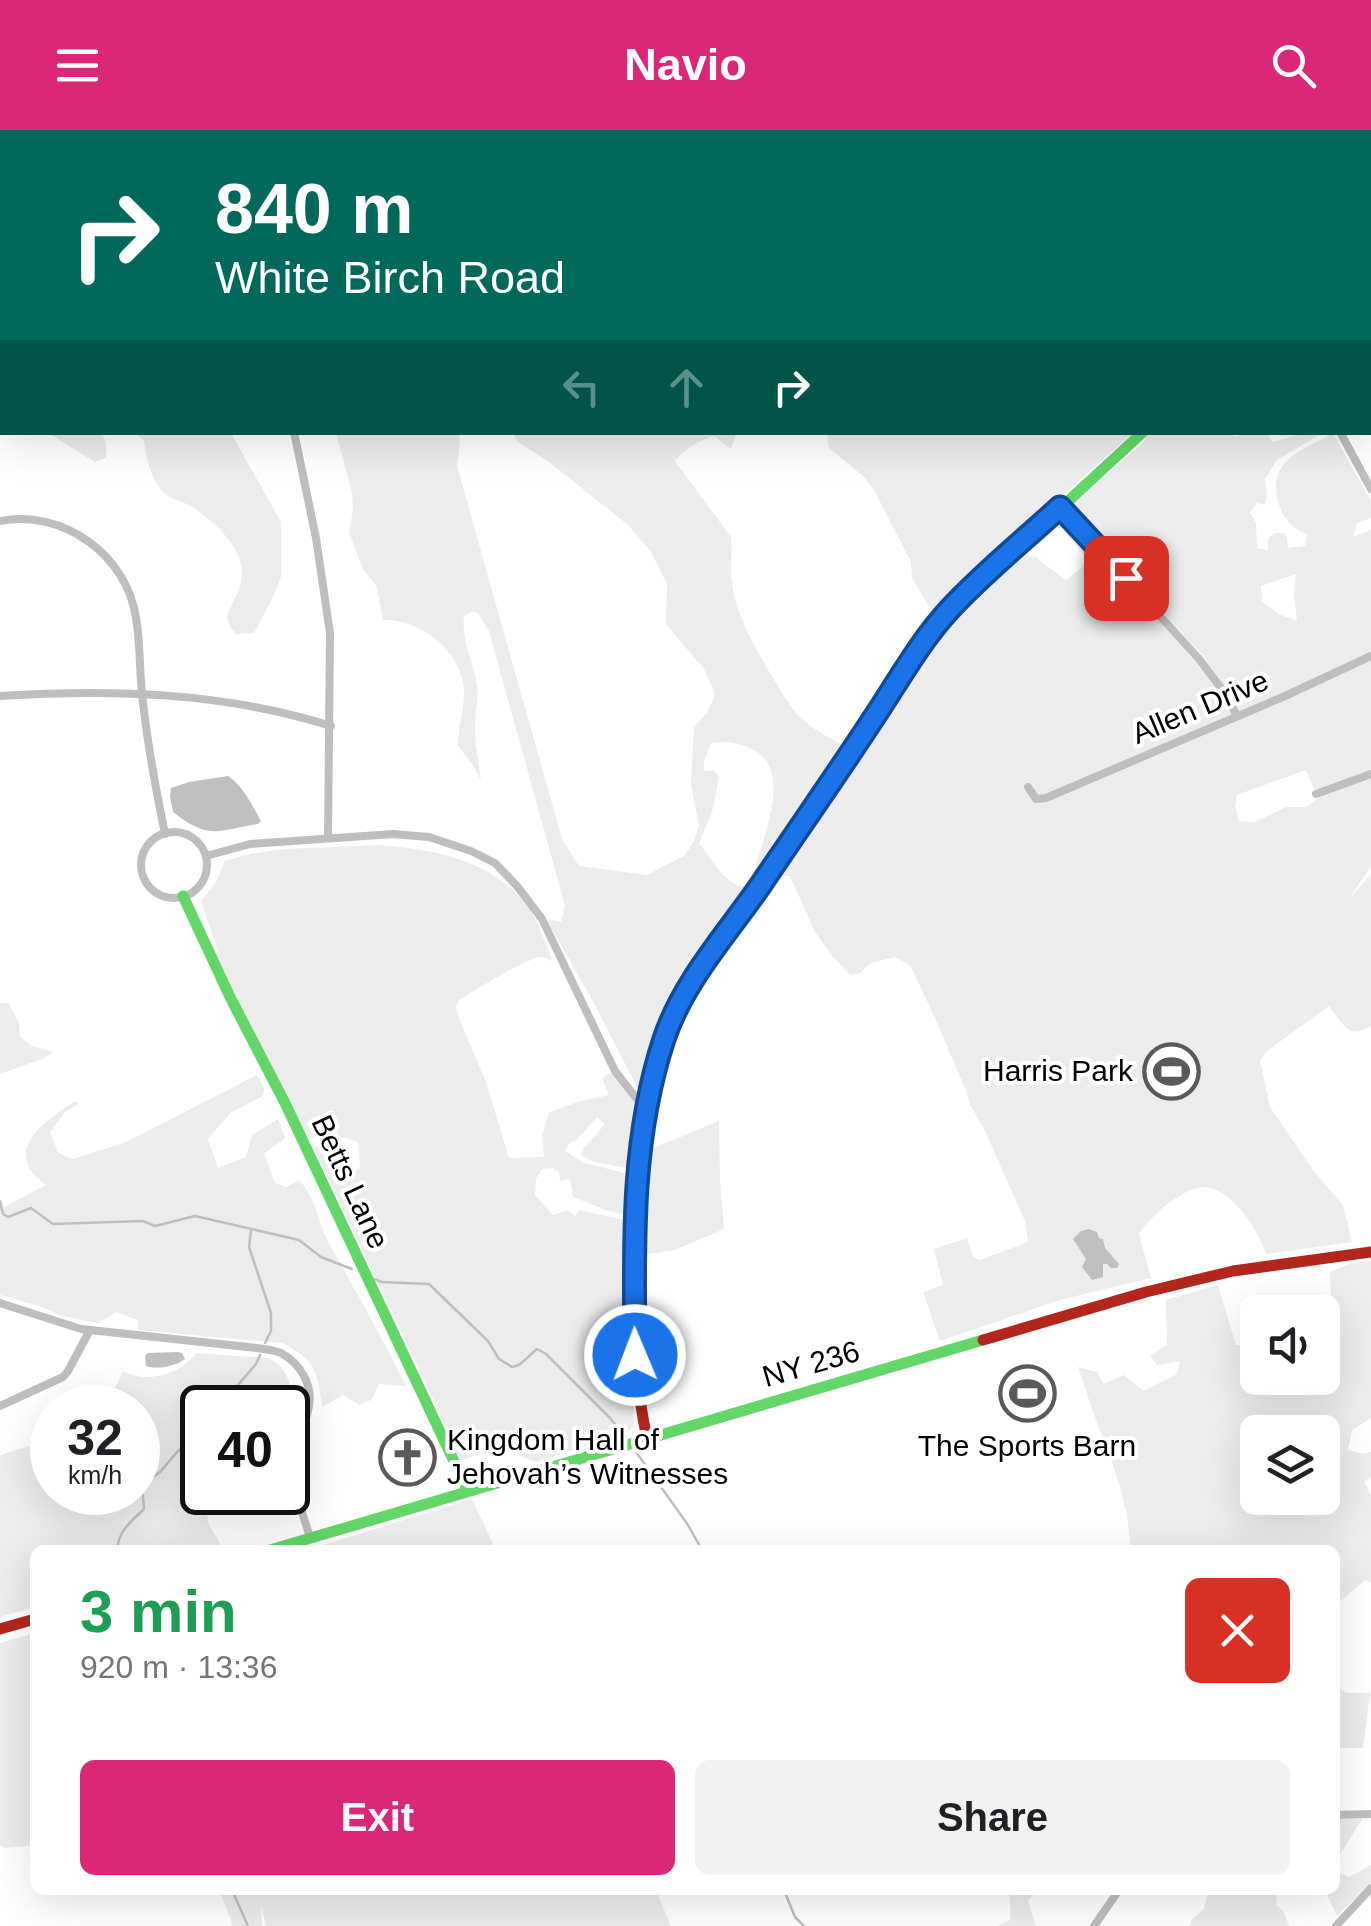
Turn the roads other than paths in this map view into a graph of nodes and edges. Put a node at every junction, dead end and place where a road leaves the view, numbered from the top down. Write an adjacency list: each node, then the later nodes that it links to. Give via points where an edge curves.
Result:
1 (295, 435): 11 (street, via 330,633)
2 (1141, 435): 5 (street)
3 (1342, 435): 4 (street)
4 (1371, 489)
5 (1060, 507): 10 (street, via 1199,659); 19 (street, via 949,610 921,645 689,984 665,1035)
6 (0, 522): 8 (street, via 36,519 65,528 106,556 134,606)
7 (1371, 656): 10 (street, Allen Drive)
8 (141, 693): 9 (street); 11 (street, via 254,705); 15 (street)
9 (0, 696)
10 (1238, 716): 13 (street, Allen Drive, via 1046,798 1036,799)
11 (331, 726): 16 (street)
12 (1371, 774): 14 (street)
13 (1028, 787)
14 (1316, 794)
15 (165, 834): 17 (street, via 188,835); 18 (street, via 146,848 143,876 156,892)
16 (328, 837): 17 (street, via 250,844); 19 (street, via 429,837 495,864 542,919 615,1071)
17 (206, 856): 18 (street, via 205,876)
18 (182, 896): 25 (street, Betts Lane)
19 (645, 1109): 24 (street, via 634,1239 635,1355)
20 (1371, 1252): 24 (street, NY 236 / NY 236, via 1233,1271 1146,1292)
21 (0, 1303): 22 (street)
22 (90, 1330): 23 (street, via 63,1377); 26 (street, via 258,1348 293,1362 310,1394 293,1466)
23 (0, 1406)
24 (646, 1438): 25 (street, NY 236 / NY 236)
25 (468, 1490): 26 (street, NY 236 / NY 236)
26 (310, 1538): 27 (street, NY 236 / NY 236)
27 (287, 1545)
28 (30, 1621): 29 (street)
29 (0, 1630)
30 (1371, 1814): 31 (street)
31 (1340, 1815)
32 (1371, 1888): 35 (street)
33 (1116, 1895): 34 (street)
34 (1094, 1926)
35 (1336, 1926)

